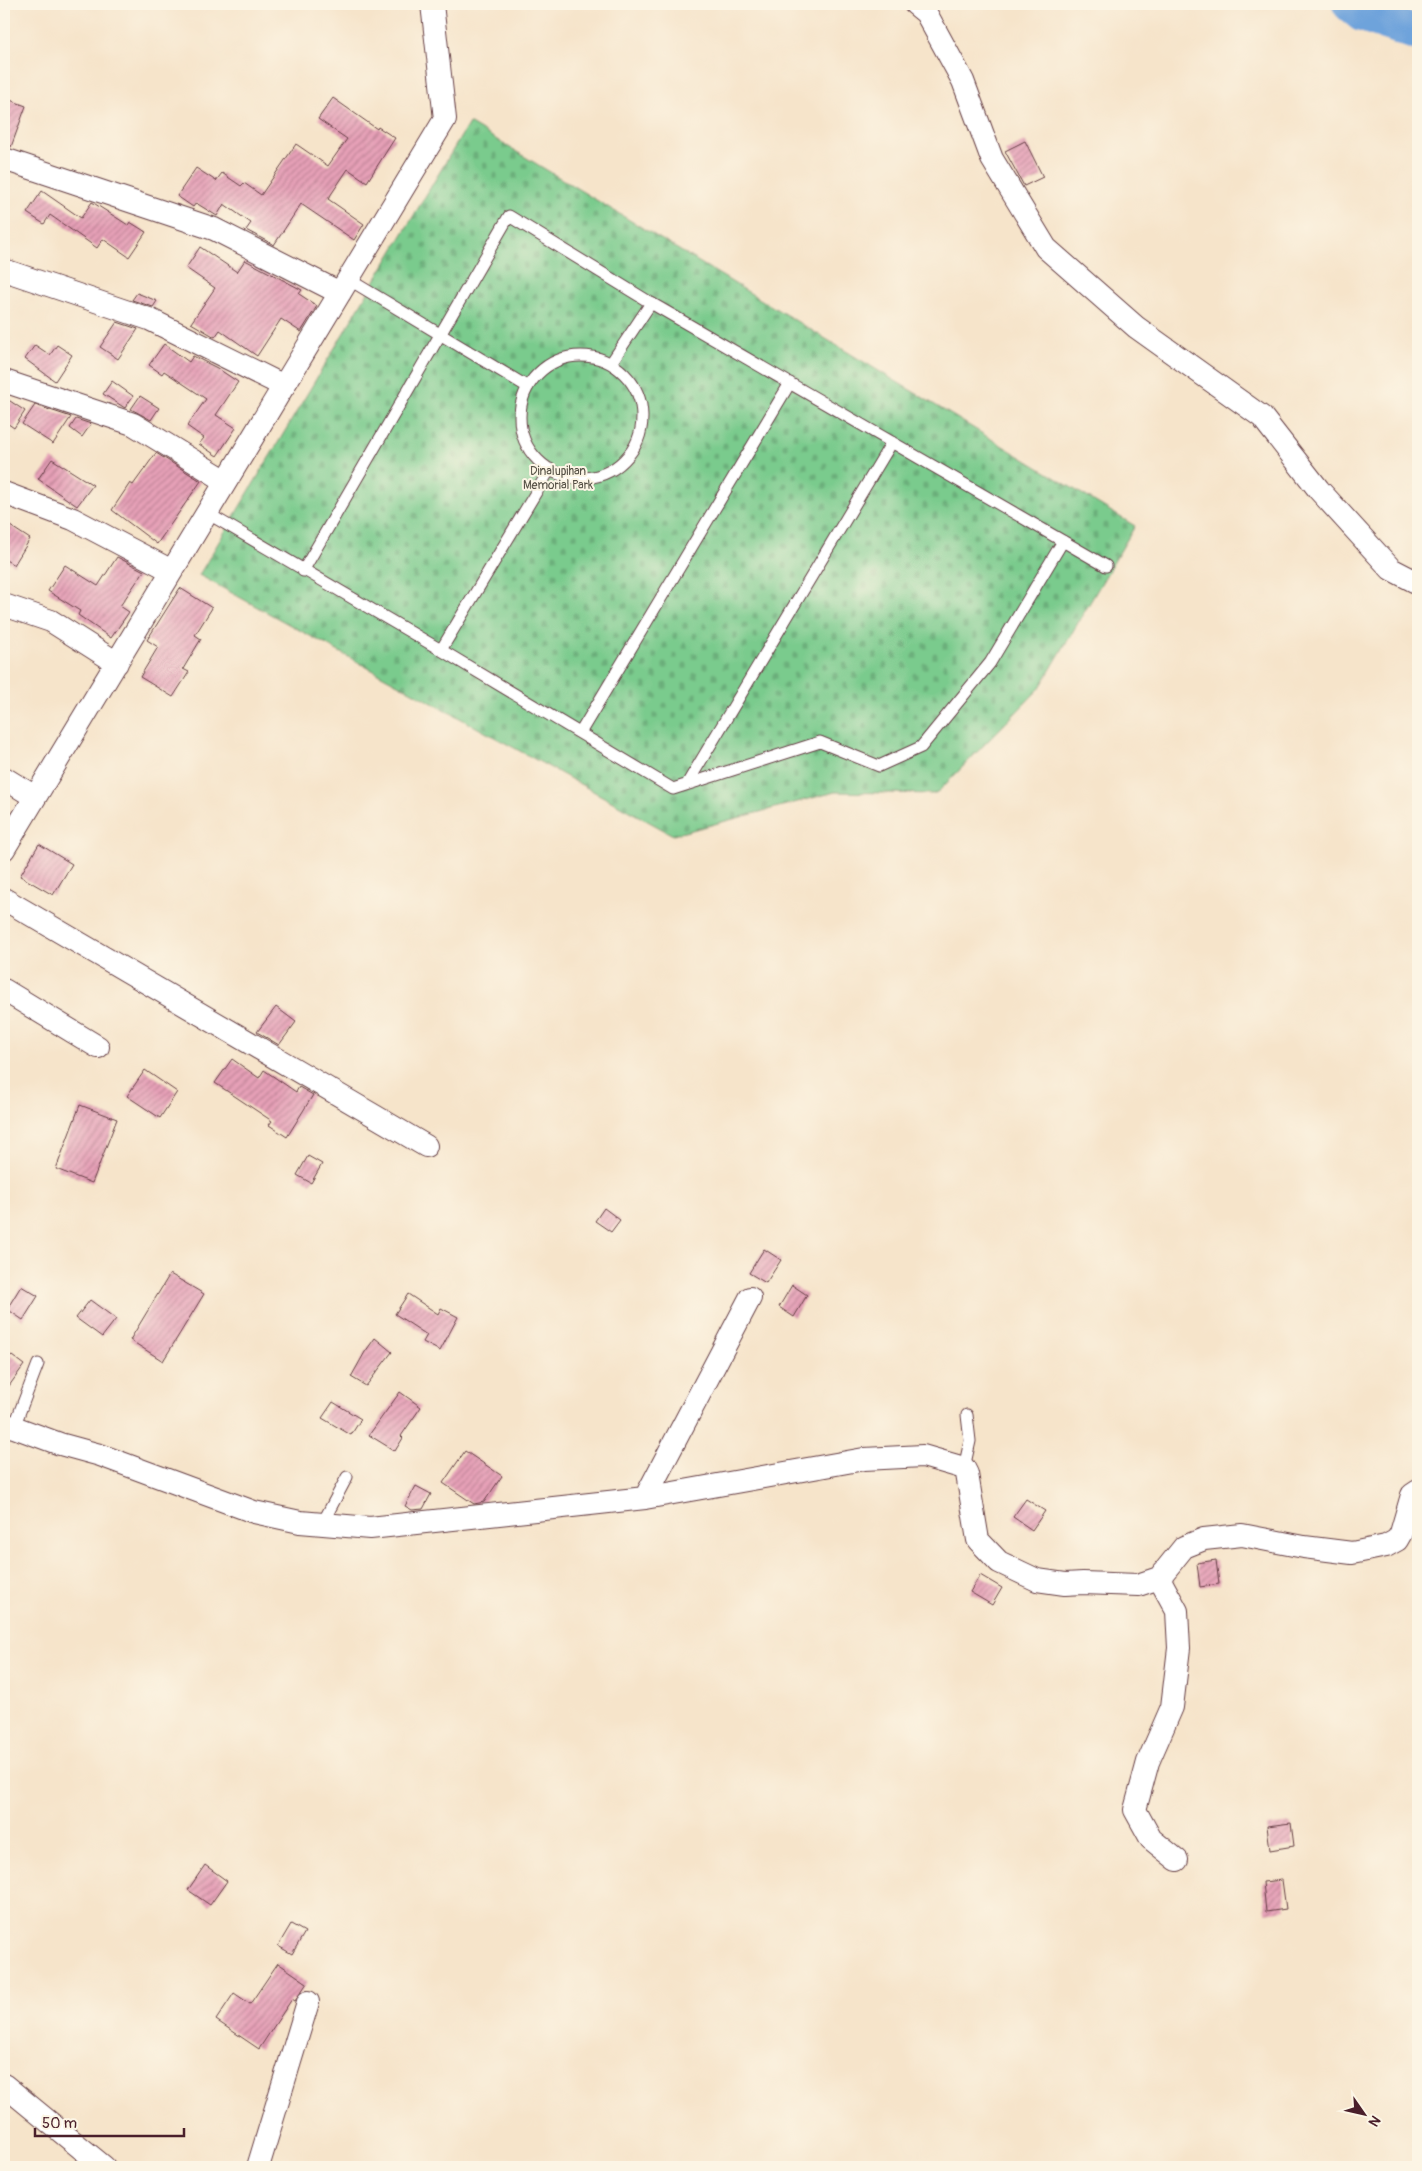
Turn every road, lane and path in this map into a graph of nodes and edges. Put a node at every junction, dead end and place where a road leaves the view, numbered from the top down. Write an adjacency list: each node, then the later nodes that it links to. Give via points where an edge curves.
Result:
1 (432, 4): 5 (street, via 445,119)
2 (915, 4): 22 (street, via 926,13 963,81 992,159 1046,248 1136,327 1262,417 1319,490 1391,569)
3 (4, 159): 5 (street, via 214,228)
4 (4, 270): 11 (street, via 149,319)
5 (344, 286): 7 (lane); 11 (street)
6 (651, 303): 7 (lane, via 509,216); 8 (lane); 10 (lane)
7 (440, 335): 12 (lane); 21 (lane)
8 (611, 364): 12 (lane, via 600,357 574,355 552,362); 14 (lane, via 623,370 638,391 644,417 638,442 622,463 603,475 581,479 559,475)
9 (4, 381): 15 (street, via 133,424)
10 (790, 383): 13 (lane); 26 (lane)
11 (284, 386): 15 (street)
12 (528, 387): 14 (lane, via 522,398 520,422 526,445 539,463)
13 (892, 442): 18 (lane); 28 (lane)
14 (550, 469): 24 (lane)
15 (226, 481): 17 (street)
16 (4, 493): 20 (street, via 74,519)
17 (207, 513): 20 (street); 21 (lane)
18 (1063, 541): 19 (lane); 28 (lane, via 990,663 921,747 879,766 820,742)
19 (1106, 566)
20 (172, 571): 25 (street)
21 (303, 571): 24 (lane)
22 (1418, 583)
23 (4, 605): 25 (street, via 51,621)
24 (441, 650): 26 (lane)
25 (117, 662): 29 (street)
26 (580, 733): 28 (lane, via 673,789)
27 (4, 778): 29 (street)
28 (687, 784)
29 (36, 797): 30 (street)
30 (4, 850)
31 (4, 899): 34 (street)
32 (4, 990): 33 (street)
33 (98, 1047)
34 (426, 1146)
35 (750, 1298): 42 (street)
36 (38, 1364): 38 (lane)
37 (967, 1415): 39 (lane, via 970,1441)
38 (9, 1426): 43 (street, via 100,1454 254,1512)
39 (964, 1468): 42 (street, via 923,1456 864,1459); 44 (street, via 978,1540 999,1562 1051,1583 1138,1586)
40 (347, 1477): 43 (lane)
41 (1418, 1491): 44 (street, via 1412,1495 1397,1540 1386,1546 1352,1553 1242,1535 1204,1539 1184,1547)
42 (645, 1498): 43 (street, via 370,1528)
43 (322, 1524)
44 (1159, 1578): 45 (street, via 1177,1610 1179,1648 1172,1707 1148,1762 1135,1810 1151,1839)
45 (1176, 1860)
46 (308, 2002): 49 (street)
47 (4, 2085): 48 (street)
48 (104, 2167)
49 (258, 2167)

